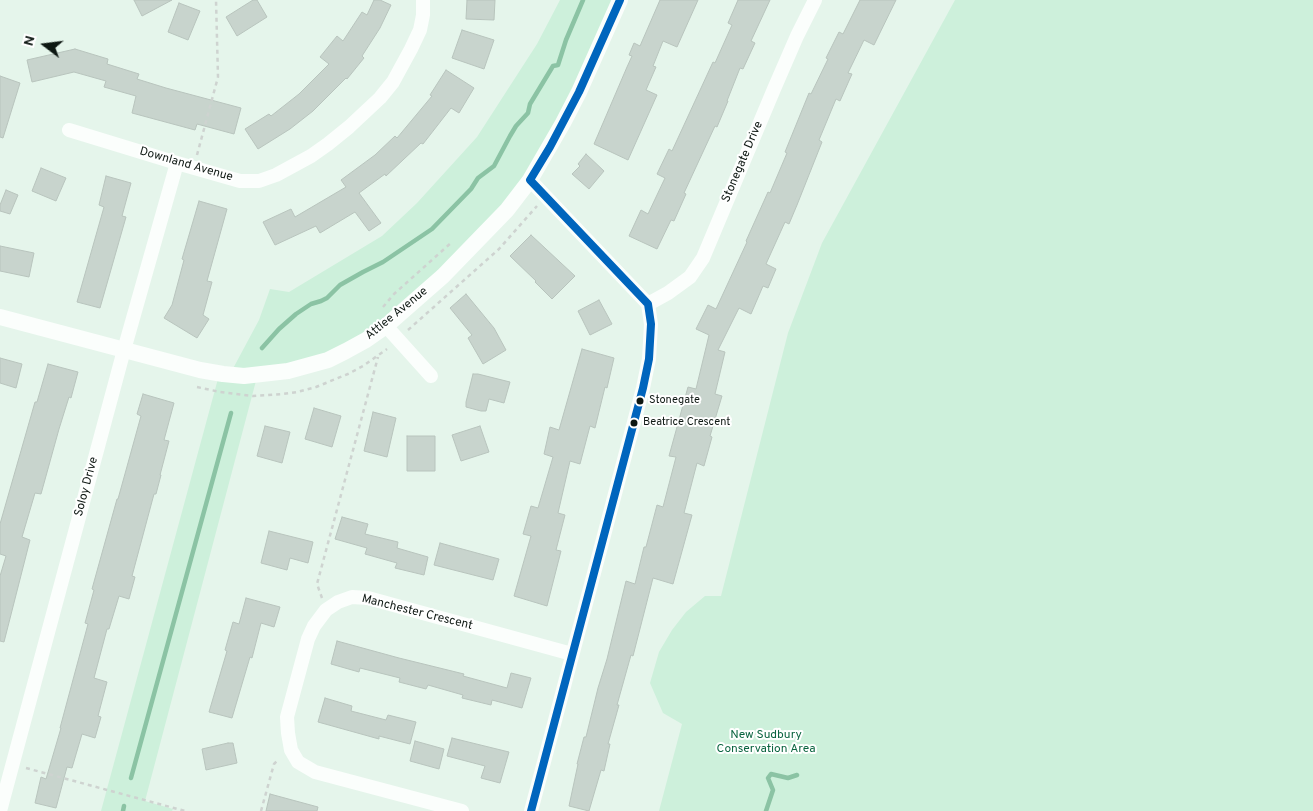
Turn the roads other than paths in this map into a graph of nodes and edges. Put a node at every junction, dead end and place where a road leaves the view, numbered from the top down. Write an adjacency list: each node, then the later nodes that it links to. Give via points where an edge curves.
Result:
1 (423, 0): 5 (street, Downland Avenue, via 420,30 393,82 368,110 311,156 259,181 240,180)
2 (620, 0): 6 (street, Attlee Avenue, via 579,92)
3 (815, 0): 7 (street, Stonegate Drive, via 703,258 690,278)
4 (69, 130): 5 (street, Downland Avenue)
5 (177, 163): 10 (street, Soloy Drive)
6 (530, 180): 7 (street); 9 (street, Attlee Avenue, via 507,210 444,276)
7 (648, 304): 12 (street, via 651,341 644,388)
8 (0, 317): 10 (street, Attlee Avenue)
9 (382, 319): 10 (street, Attlee Avenue, via 353,348 328,360 258,375 237,376 200,370); 11 (street)
10 (124, 350): 13 (street, Soloy Drive)
11 (431, 376)
12 (572, 654): 14 (street, Manchester Crescent, via 368,598 352,597 338,602 326,610 314,626 287,717 291,750 298,762 315,772); 15 (street)
13 (0, 811)
14 (462, 811)
15 (531, 811)

